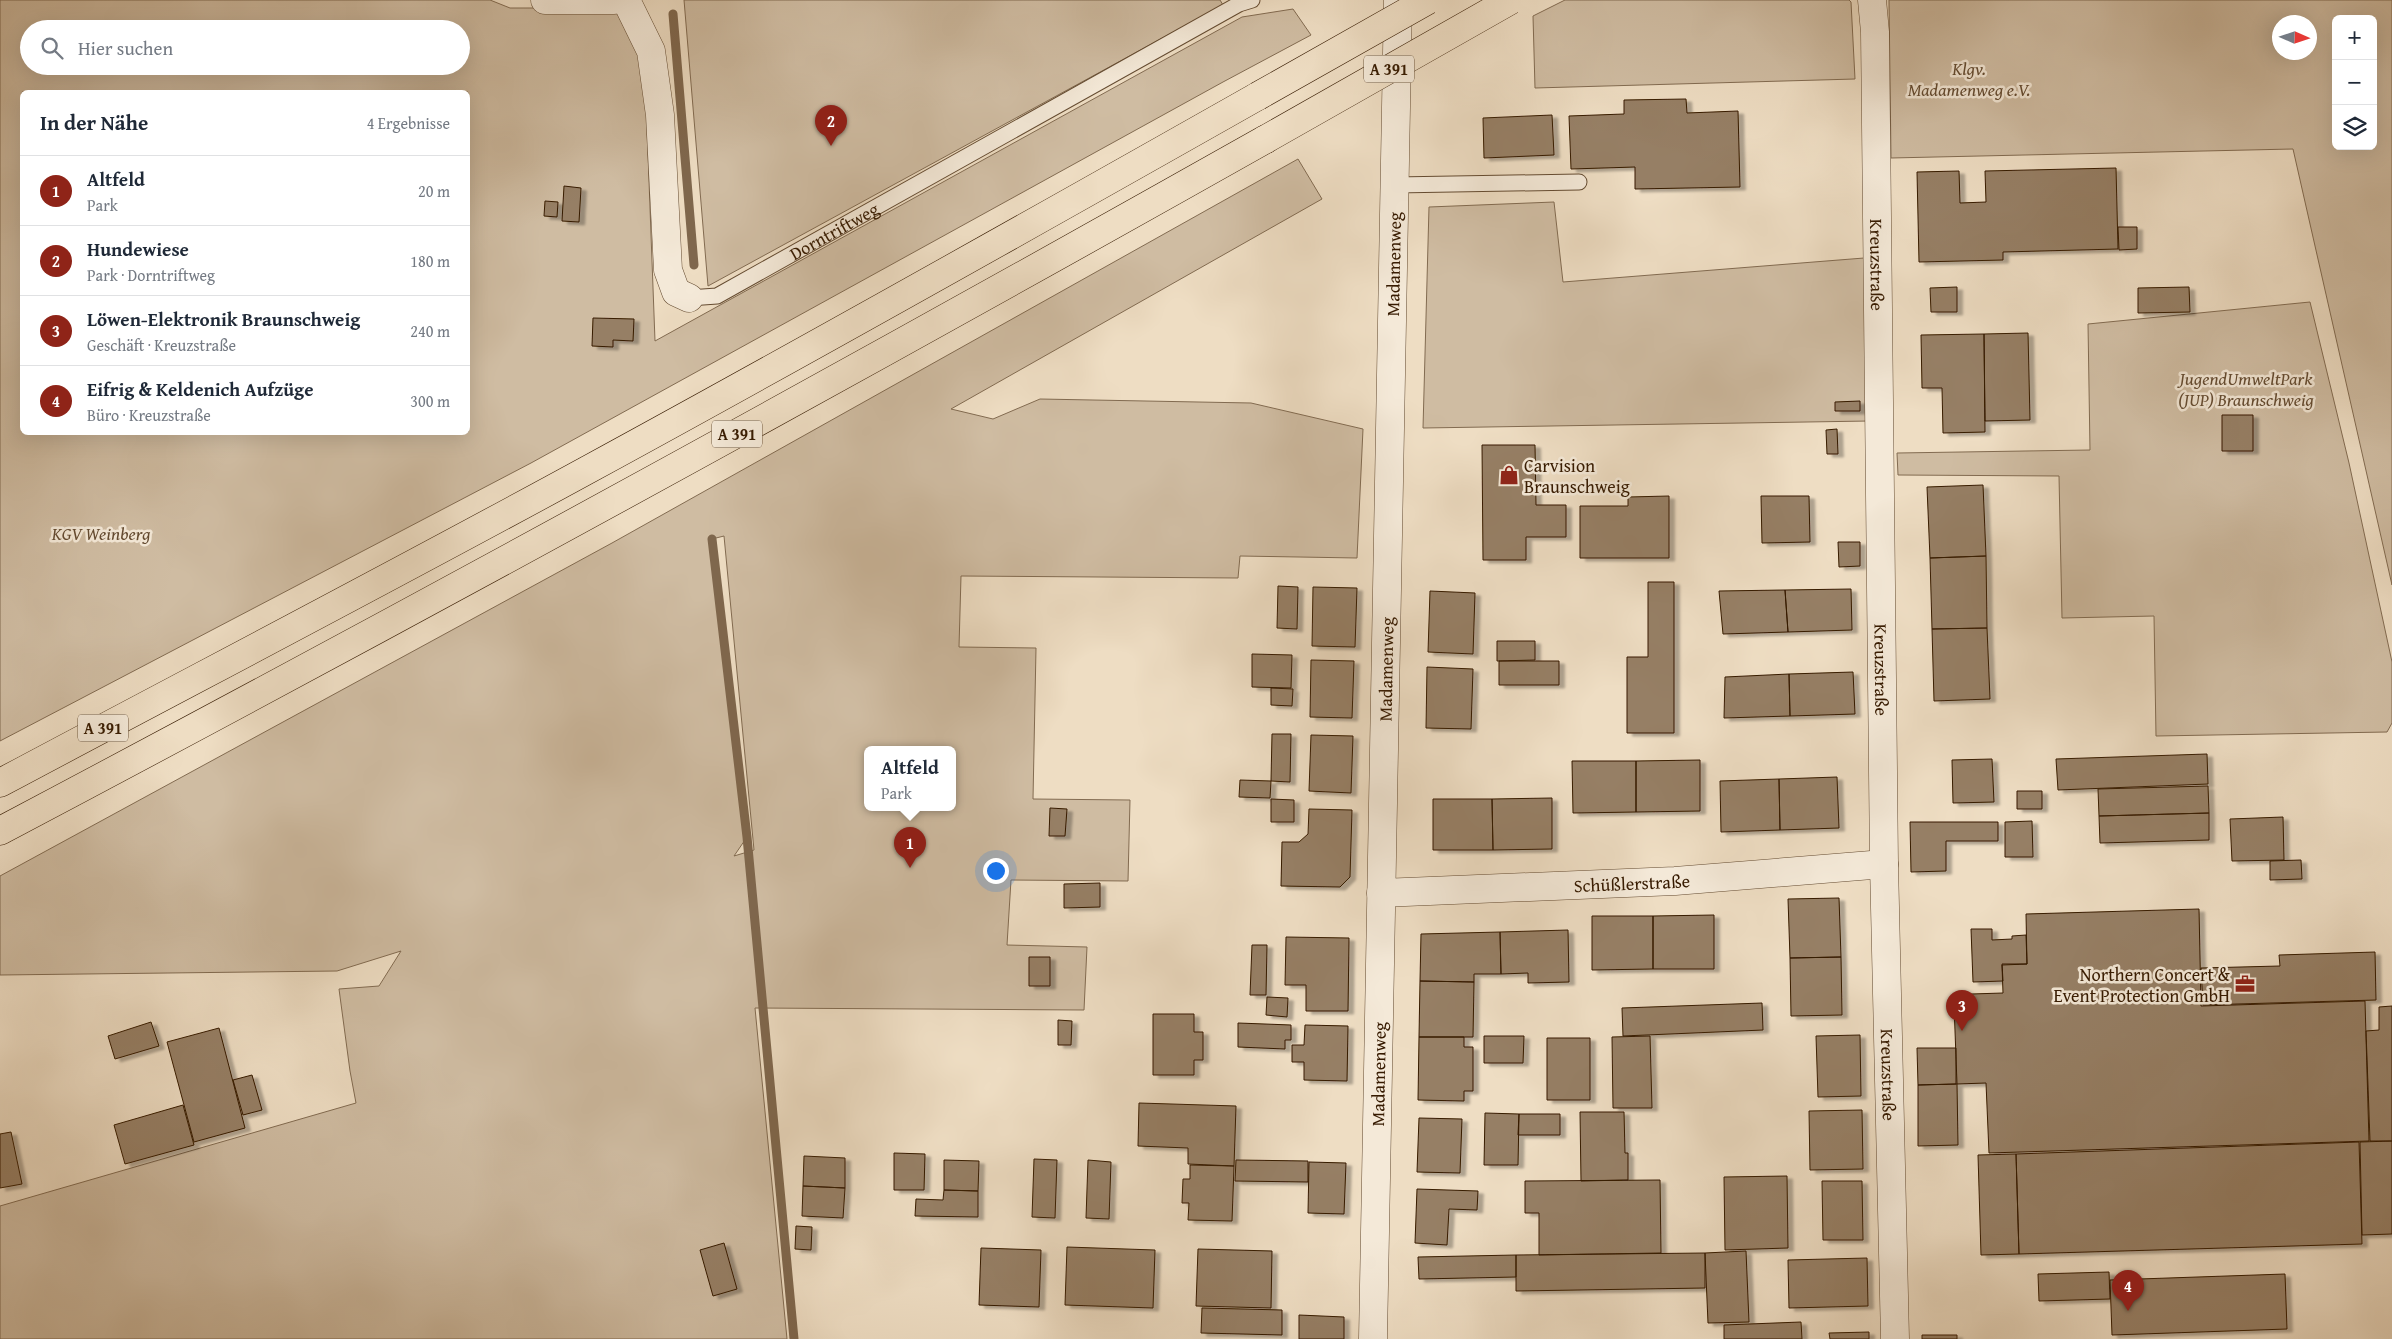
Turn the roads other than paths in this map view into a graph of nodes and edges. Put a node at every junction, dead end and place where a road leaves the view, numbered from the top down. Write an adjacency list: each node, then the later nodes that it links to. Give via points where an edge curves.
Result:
1 (545, 0): 2 (street)
2 (614, 0)
3 (626, 0): 11 (street, Dorntriftweg, via 651,51 660,115 668,270 676,292)
4 (1252, 0): 11 (lane, Dorntriftweg, via 1239,4 717,296)
5 (1398, 0): 10 (street, Madamenweg)
6 (1428, 0): 12 (highway, A 391, bridge, via 599,464)
7 (1511, 0): 13 (highway, A 391, bridge, via 616,501)
8 (1872, 0): 14 (street, Kreuzstraße, via 1875,32)
9 (1579, 182): 10 (lane)
10 (1395, 185): 15 (street, Madamenweg)
11 (689, 298)
12 (0, 783)
13 (0, 831)
14 (1884, 864): 15 (street, Schüßlerstraße, via 1675,881); 17 (street, Kreuzstraße)
15 (1381, 893): 16 (street, Madamenweg)
16 (1373, 1339)
17 (1895, 1339)

